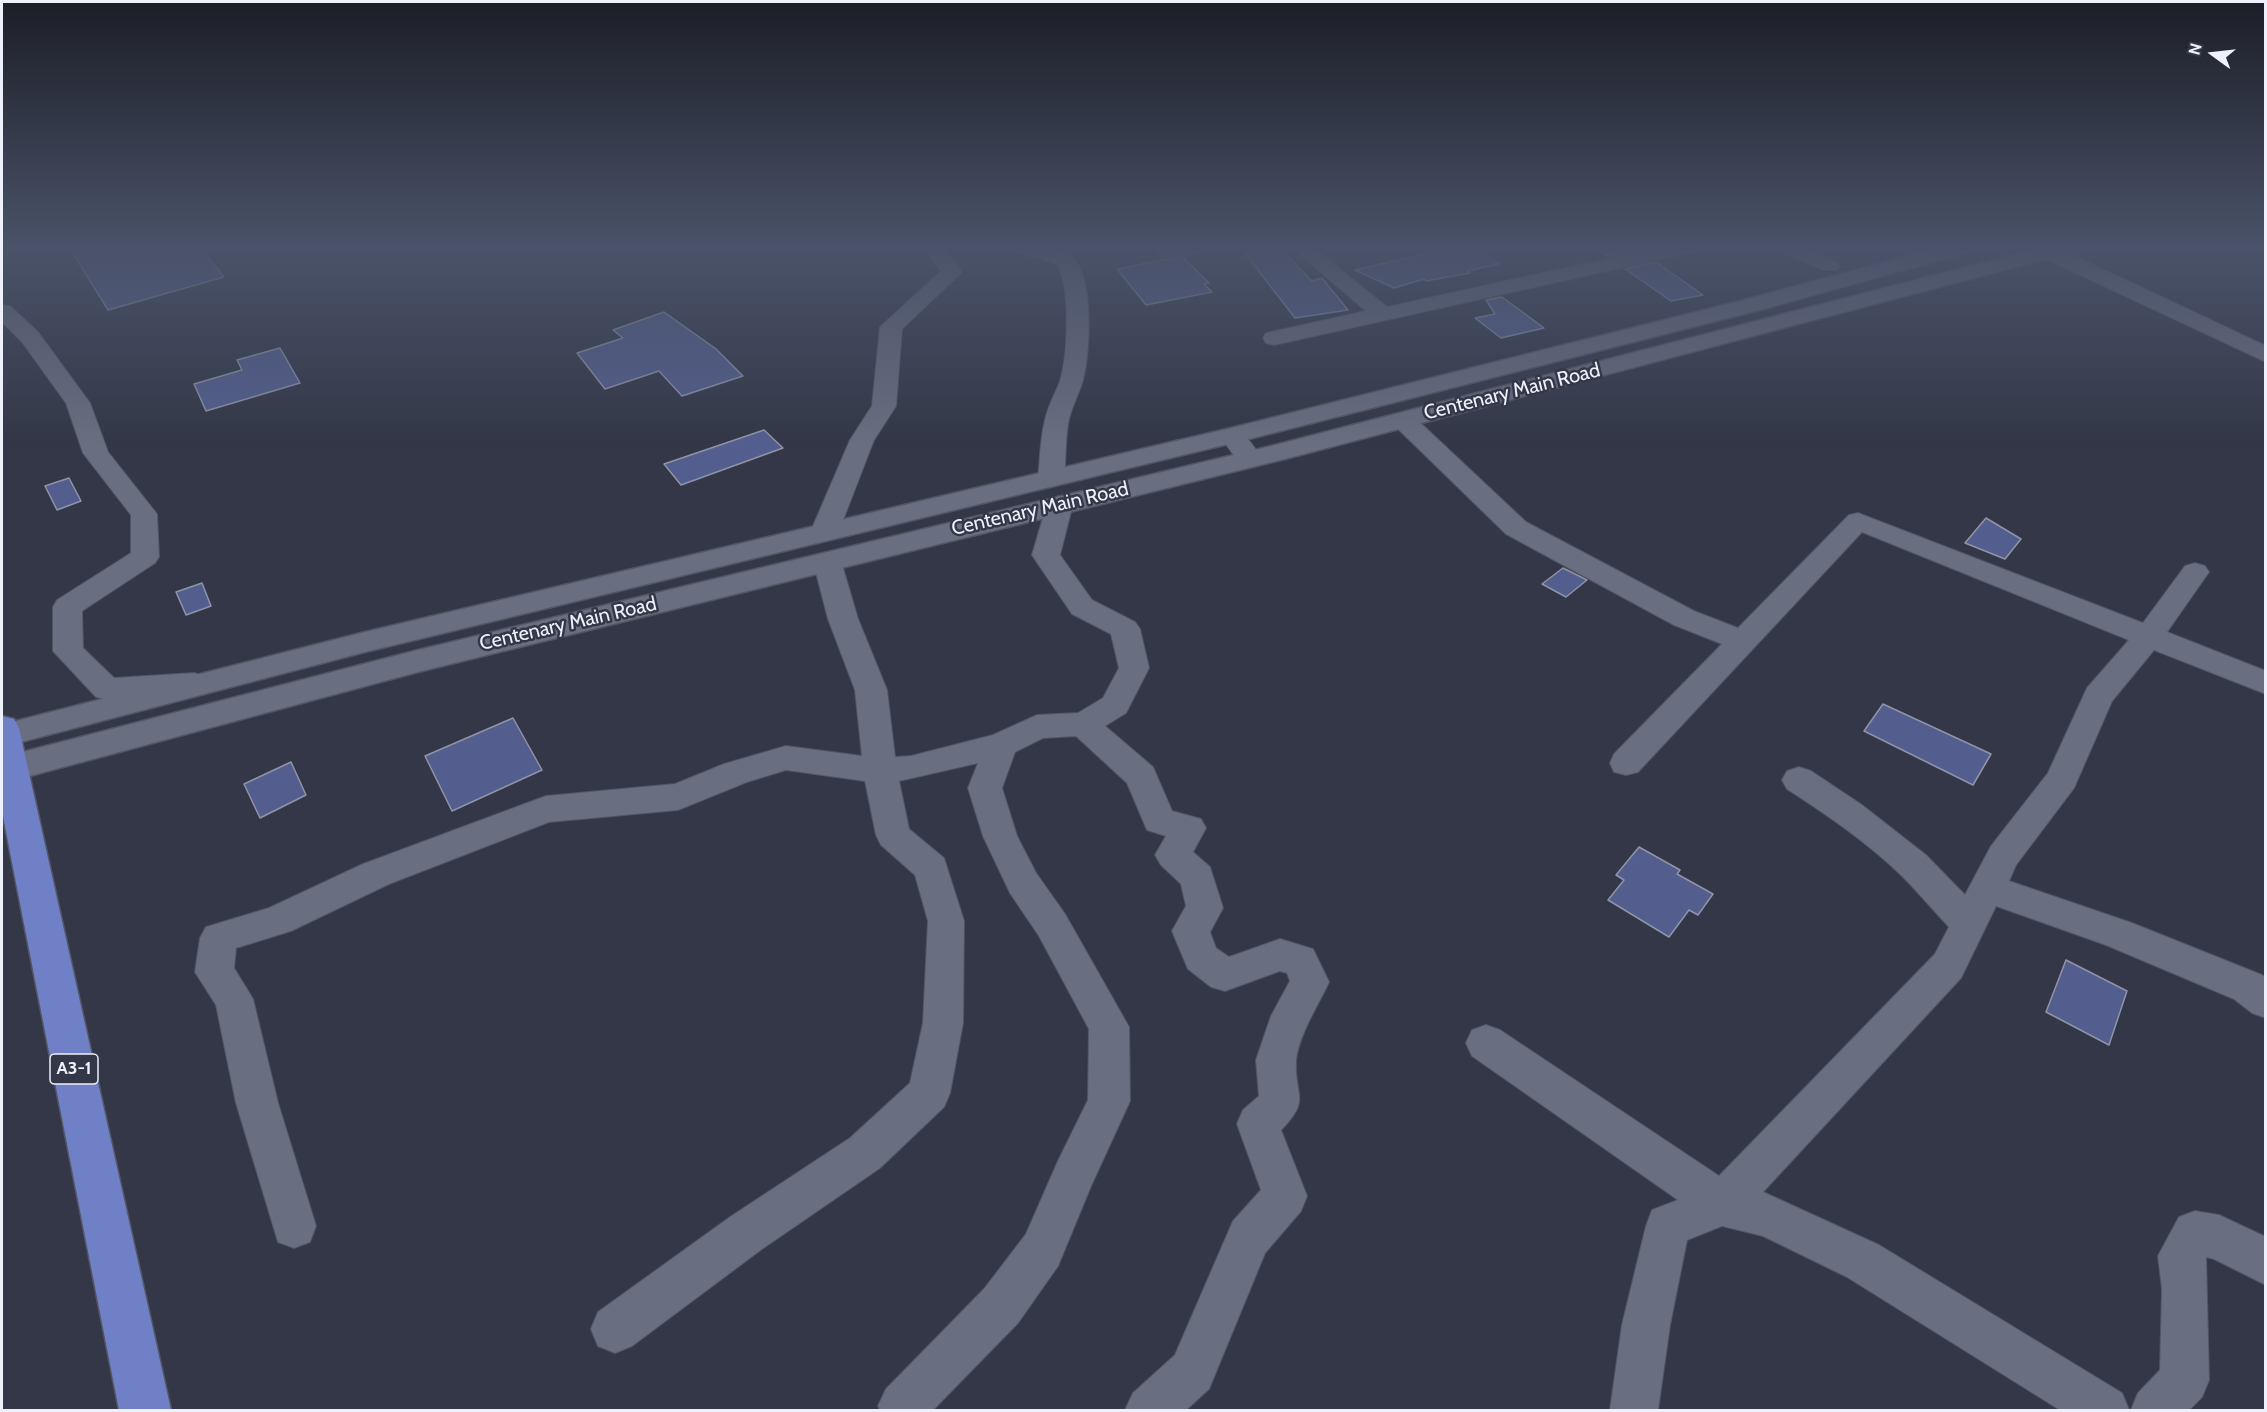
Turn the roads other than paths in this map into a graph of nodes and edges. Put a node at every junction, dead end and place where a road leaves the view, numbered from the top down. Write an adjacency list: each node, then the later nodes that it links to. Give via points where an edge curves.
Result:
1 (4, 313): 21 (street, via 30,337 78,403 96,453 144,514 145,557 67,607 68,651 107,689)
2 (907, 313): 16 (street, via 891,327 884,406 862,440)
3 (1077, 313): 15 (street, via 1072,379 1057,419)
4 (1381, 313): 9 (street)
5 (1393, 313): 9 (street)
6 (1721, 313): 13 (street, Centenary Main Road)
7 (1810, 313): 12 (street, Centenary Main Road)
8 (2180, 313): 11 (street)
9 (1384, 315): 10 (street)
10 (1274, 338)
11 (2265, 355)
12 (1403, 420): 14 (street, Centenary Main Road); 19 (street, via 1516,528 1684,618)
13 (1232, 436): 14 (street); 15 (street, Centenary Main Road)
14 (1249, 459): 15 (street, Centenary Main Road)
15 (1055, 492): 16 (street, Centenary Main Road); 22 (street, via 1046,555 1082,607 1125,629 1134,668 1115,705)
16 (825, 548): 21 (street, Centenary Main Road, via 365,642); 23 (street, Centenary Main Road, via 418,661); 26 (street, via 843,619 871,690)
17 (2194, 572): 18 (street)
18 (2148, 636): 19 (street, via 1858,522); 20 (street); 28 (street, via 2098,696 2062,779 2004,856)
19 (1743, 641): 25 (street)
20 (2265, 683)
21 (205, 684): 23 (street, Centenary Main Road)
22 (1084, 724): 24 (street, via 1037,727); 38 (street, via 1142,776 1159,821 1189,828 1173,855 1197,877 1205,908 1191,931 1202,958 1225,975 1280,955 1290,957 1300,960 1310,982 1291,1016 1276,1060 1280,1104 1258,1124 1285,1196 1249,1237 1192,1372)
23 (5, 744): 37 (highway, A3-1)
24 (1002, 745): 26 (street, via 911,768); 36 (street, via 985,788 1000,836 1023,883 1052,925 1109,1027 1109,1101 1042,1250 1001,1306)
25 (1626, 763)
26 (880, 771): 33 (street, via 786,758 678,797 546,809 376,874 278,920 219,938 214,972 234,999 257,1103); 35 (street, via 893,835 931,868 946,921 943,1023 929,1093 865,1153 746,1233)
27 (1799, 780): 29 (street, via 1886,842 1927,878)
28 (1987, 888): 29 (street); 30 (street, via 2119,934 2248,987)
29 (1969, 924): 32 (street, via 1948,966)
30 (2265, 1001)
31 (1486, 1043): 32 (street)
32 (1722, 1204): 39 (street, via 1668,1226 1646,1325); 40 (street, via 1768,1215 1863,1261)
33 (294, 1226)
34 (2265, 1262): 41 (street, via 2219,1237 2195,1233 2181,1256 2185,1380)
35 (615, 1329)
36 (903, 1406)
37 (145, 1410)
38 (1150, 1410)
39 (1634, 1410)
40 (2105, 1410)
41 (2155, 1410)

